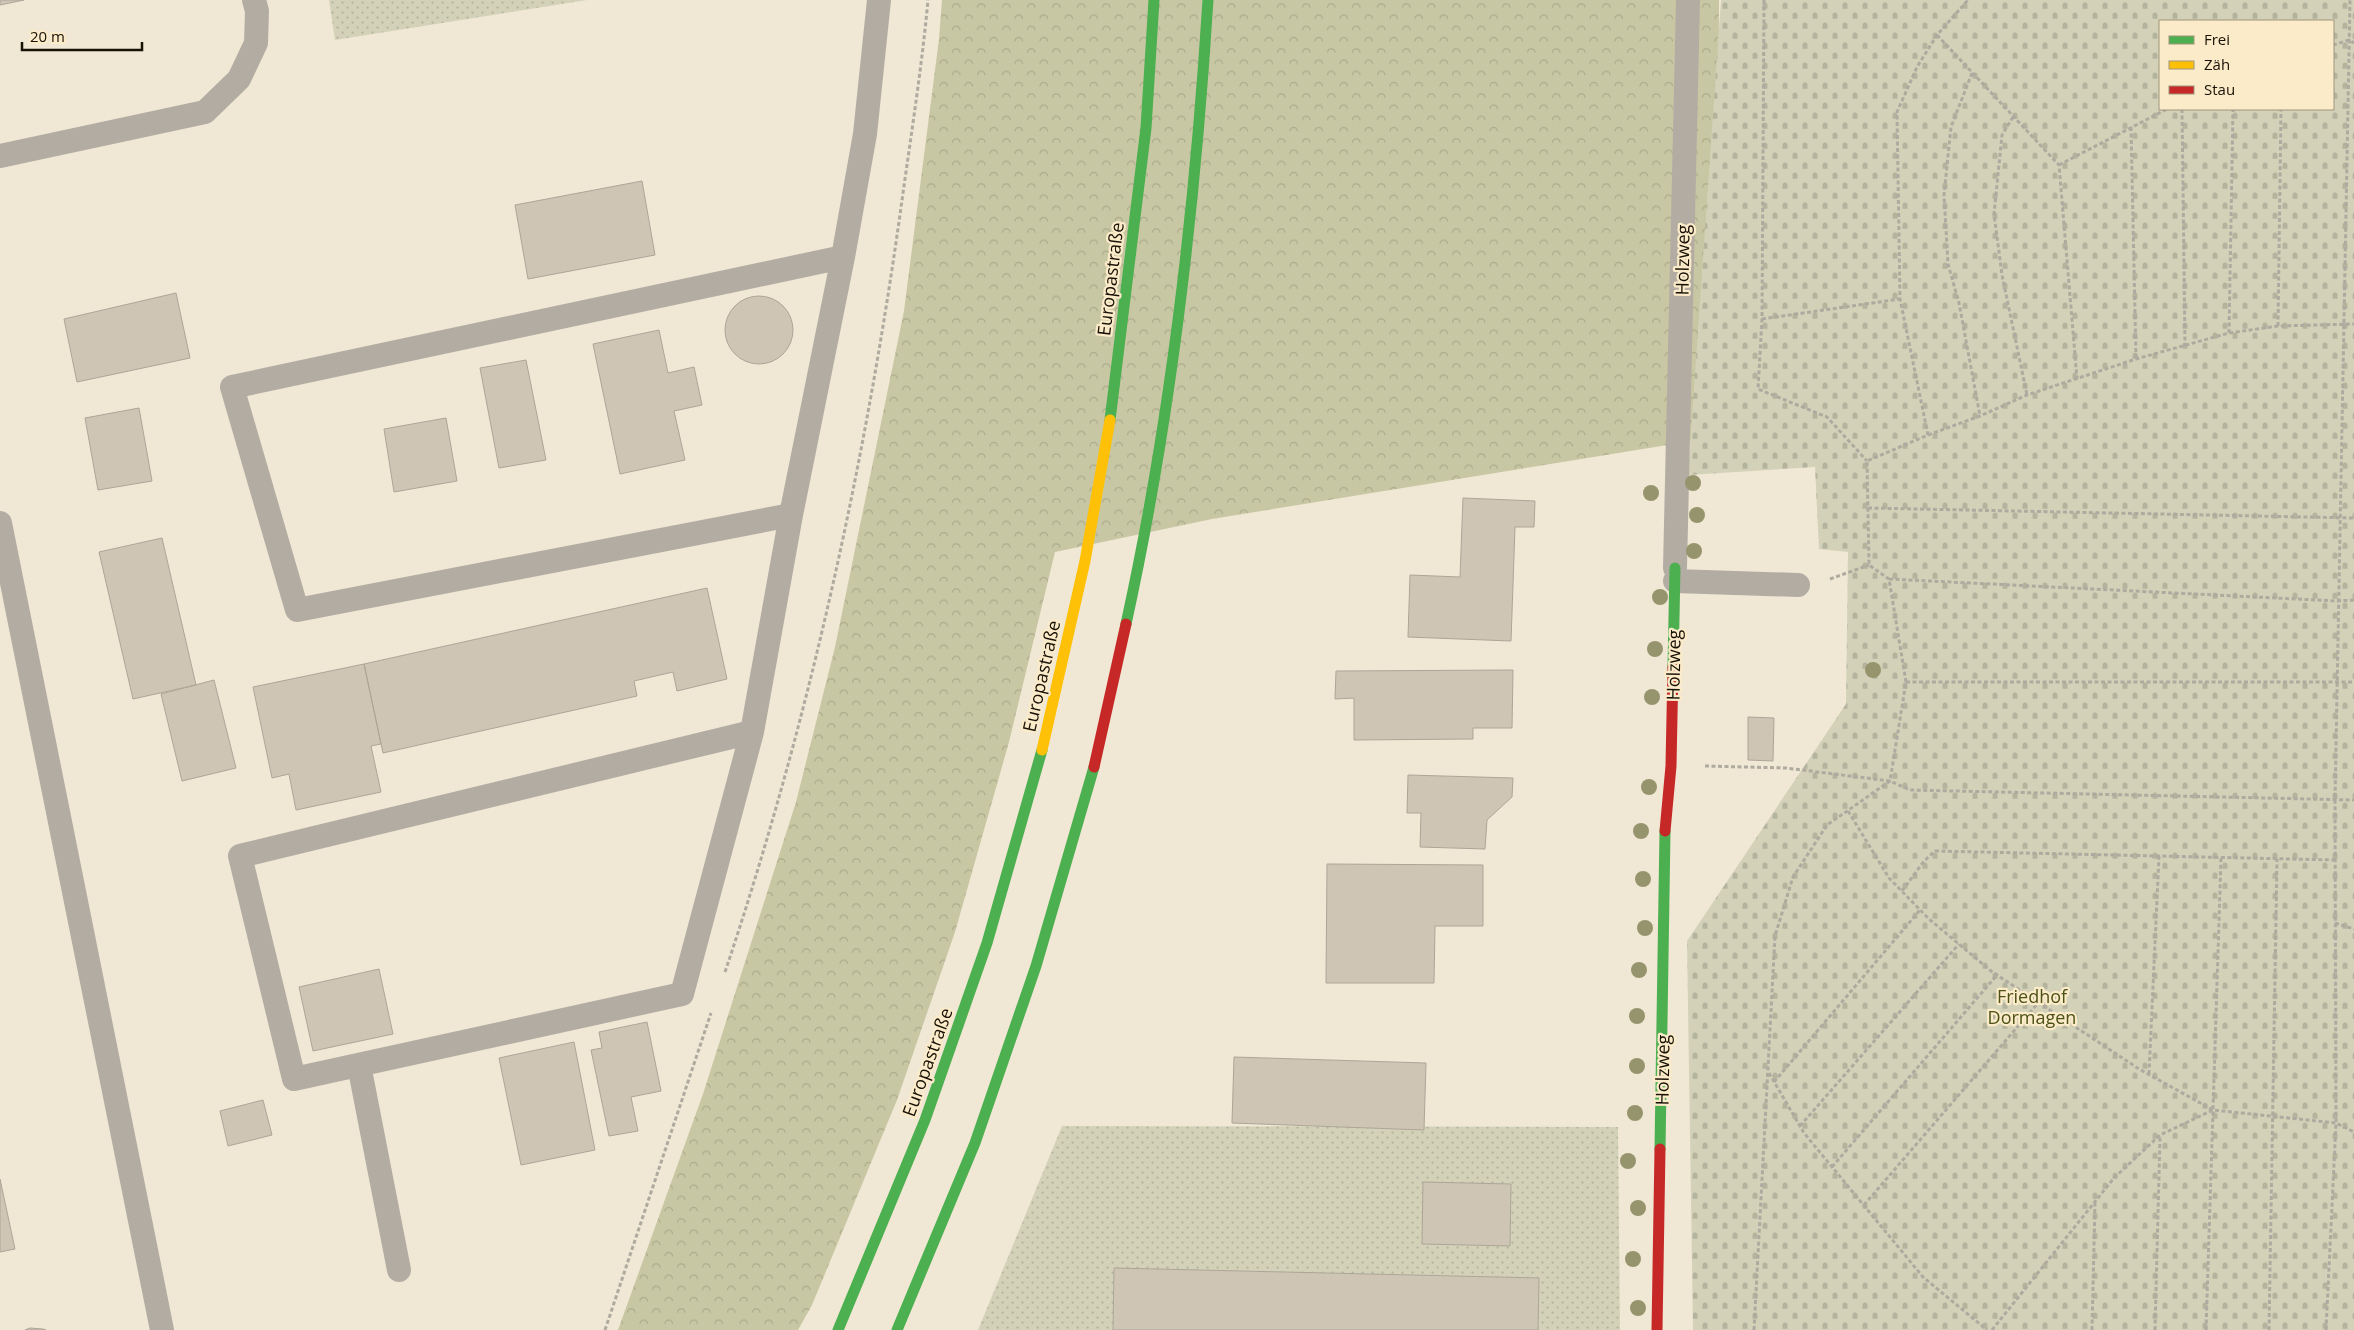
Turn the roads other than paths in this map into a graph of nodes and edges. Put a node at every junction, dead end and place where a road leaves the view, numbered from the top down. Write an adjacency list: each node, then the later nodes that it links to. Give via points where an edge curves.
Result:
1 (254, 0): 6 (lane, via 256,43 239,79 205,112)
2 (879, 0): 7 (lane, via 866,134)
3 (1154, 0): 16 (main road, Europastraße, via 1146,128 1114,396 1086,561 1042,749 987,943 925,1120)
4 (1208, 0): 17 (main road, via 1200,132 1167,406 1136,578 1095,763 1036,966 978,1134)
5 (1688, 0): 10 (lane, Holzweg)
6 (0, 156)
7 (843, 257): 8 (lane); 8 (lane, via 232,387 297,610)
8 (791, 515): 12 (lane)
9 (0, 523): 15 (lane)
10 (1675, 574): 11 (lane); 18 (main road, Holzweg, via 1671,766 1665,834)
11 (1798, 585)
12 (752, 732): 13 (lane, via 682,994); 13 (lane, via 240,856 294,1080)
13 (359, 1065): 14 (lane)
14 (399, 1270)
15 (162, 1330)
16 (838, 1330)
17 (897, 1330)
18 (1657, 1330)

